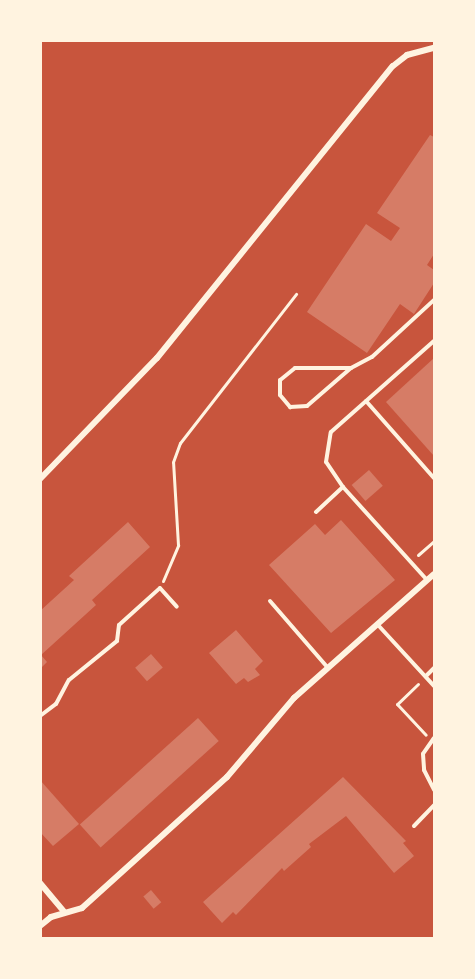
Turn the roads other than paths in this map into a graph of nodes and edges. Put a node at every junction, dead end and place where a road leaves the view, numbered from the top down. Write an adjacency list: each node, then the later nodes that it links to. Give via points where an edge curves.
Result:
1 (435, 48): 7 (street, via 412,53 393,66 157,358)
2 (435, 300): 4 (lane, via 372,357)
3 (435, 341): 5 (lane)
4 (351, 368): 4 (lane, via 295,368 280,380 280,395 290,407 307,406)
5 (366, 401): 6 (lane); 8 (lane, via 331,432 327,442 326,462)
6 (435, 478)
7 (40, 479)
8 (343, 487): 9 (lane); 11 (lane)
9 (316, 512)
10 (435, 574): 11 (street)
11 (427, 581): 14 (street)
12 (270, 601): 15 (lane)
13 (177, 607): 19 (lane, via 160,588 119,625 117,641 69,680 56,704)
14 (378, 625): 15 (street); 17 (lane)
15 (329, 668): 25 (street, via 294,698 227,777 82,908)
16 (435, 668): 17 (lane)
17 (426, 676): 18 (lane)
18 (435, 686)
19 (40, 716)
20 (433, 740): 21 (lane, via 423,754 424,770)
21 (435, 790)
22 (435, 805): 23 (lane)
23 (414, 825)
24 (40, 883): 25 (street)
25 (64, 912): 26 (street)
26 (40, 926)

